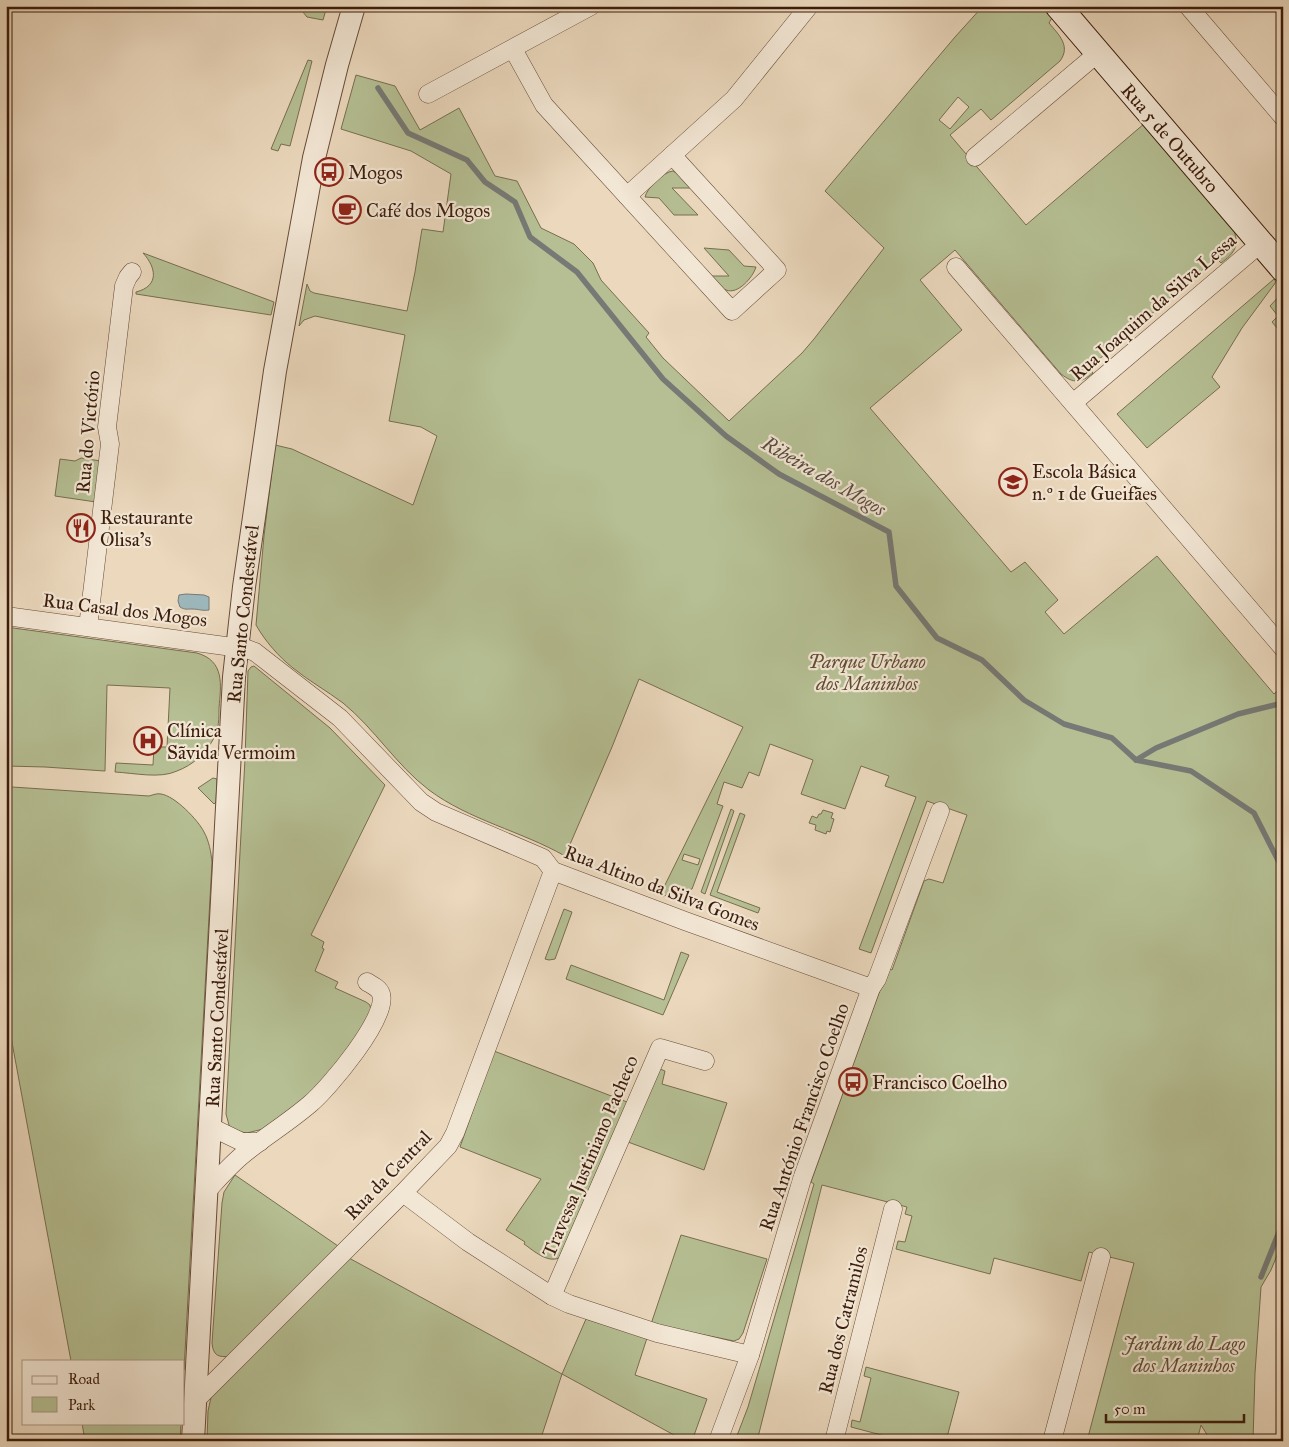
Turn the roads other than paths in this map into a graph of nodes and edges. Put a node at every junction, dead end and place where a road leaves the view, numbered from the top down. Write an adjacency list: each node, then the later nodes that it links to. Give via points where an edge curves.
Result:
1 (354, 6): 20 (street, Rua Santo Condestável, via 314,158 286,311 272,391)
2 (591, 6): 6 (street)
3 (808, 6): 10 (street, via 734,99)
4 (1058, 6): 7 (main road, Rua 5 de Outubro)
5 (1188, 6): 9 (street)
6 (513, 49): 8 (street); 12 (street, via 544,105)
7 (1098, 53): 11 (street); 13 (main road, Rua 5 de Outubro)
8 (428, 94)
9 (1283, 117)
10 (672, 154): 12 (street); 12 (street, via 777,270 732,311)
11 (975, 157)
12 (627, 196)
13 (1261, 243): 15 (main road, Rua 5 de Outubro); 17 (street, Rua Joaquim da Silva Lessa)
14 (956, 267): 17 (street)
15 (1283, 269)
16 (132, 272): 19 (street, Rua do Victório, via 123,295 107,426 110,444)
17 (1073, 403): 21 (street)
18 (6, 616): 19 (street, Rua Casal dos Mogos)
19 (88, 627): 20 (street, Rua Casal dos Mogos)
20 (238, 647): 23 (street, Rua Altino da Silva Gomes, via 255,652 340,718 421,802 436,812 543,858); 27 (street, Rua Santo Condestável)
21 (1283, 648)
22 (940, 811): 25 (street, Rua António Francisco Coelho)
23 (553, 871): 25 (street, Rua Altino da Silva Gomes); 30 (street, Rua da Central, via 455,1133 448,1146)
24 (367, 982): 28 (street, via 382,995 382,1003 376,1020 355,1052 311,1104)
25 (871, 988): 34 (street, Rua António Francisco Coelho, via 802,1179)
26 (704, 1061): 33 (street, Travessa Justiniano Pacheco, via 660,1048)
27 (210, 1127): 28 (street, via 242,1142); 29 (street, Rua Santo Condestável)
28 (260, 1142): 29 (street, via 231,1165)
29 (207, 1191): 35 (street, Rua Santo Condestável)
30 (403, 1192): 33 (street, via 468,1242); 35 (street, Rua da Central)
31 (893, 1209): 38 (street, Rua dos Catramilos)
32 (1101, 1257): 39 (street)
33 (552, 1296): 34 (street, via 658,1333)
34 (750, 1355): 37 (street, Rua António Francisco Coelho)
35 (196, 1401): 36 (street, Rua Santo Condestável)
36 (194, 1441)
37 (718, 1441)
38 (834, 1441)
39 (1052, 1441)

